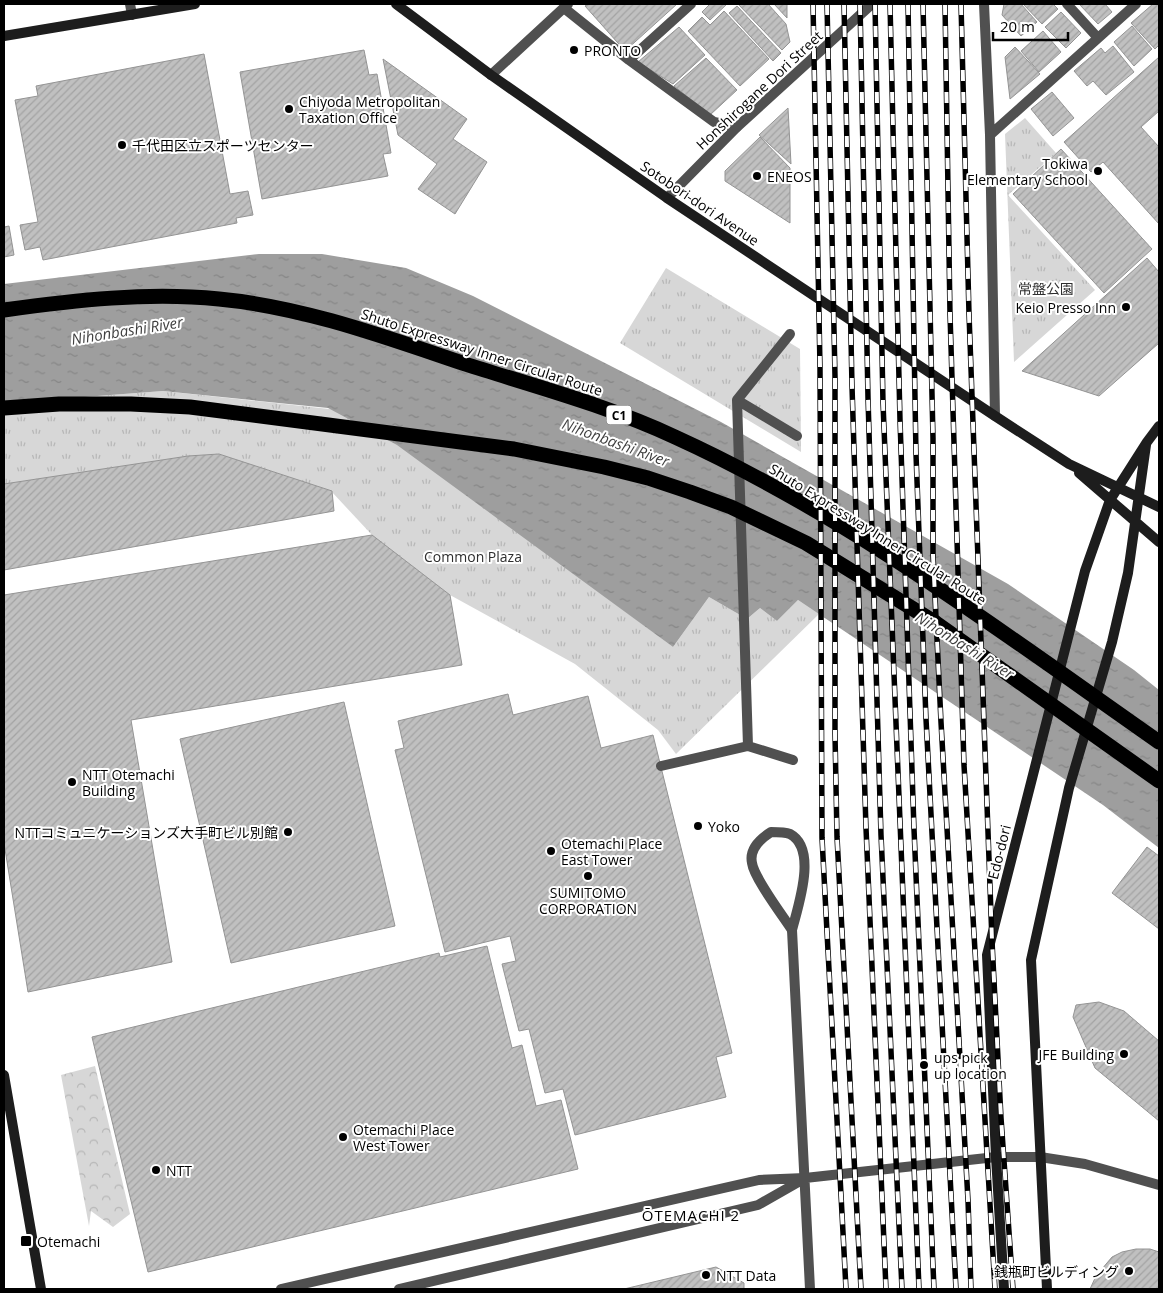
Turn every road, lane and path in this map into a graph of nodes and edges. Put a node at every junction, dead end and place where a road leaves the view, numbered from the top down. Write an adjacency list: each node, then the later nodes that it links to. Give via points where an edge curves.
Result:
1 (130, 4): 10 (street)
2 (195, 4): 10 (main road)
3 (396, 4): 14 (main road, Sotobori-dori Avenue)
4 (691, 4): 13 (street)
5 (872, 4): 15 (street, Honshirogane Dori Street)
6 (984, 4): 16 (street)
7 (1067, 4): 12 (street)
8 (1136, 4): 12 (street)
9 (566, 6): 13 (street); 14 (street)
10 (132, 15): 11 (main road)
11 (4, 36)
12 (1098, 38): 16 (street)
13 (629, 60): 15 (street, via 714,122)
14 (490, 75): 17 (main road, Sotobori-dori Avenue)
15 (738, 127): 17 (street, Honshirogane Dori Street)
16 (990, 135): 22 (street)
17 (667, 198): 22 (main road, Sotobori-dori Avenue)
18 (4, 310): 33 (highway, Shuto Expressway Inner Circular Route / C1, via 68,302 174,296 262,305 361,330 610,411 671,435 775,487 946,594)
19 (790, 334): 20 (street)
20 (737, 400): 24 (street); 34 (street)
21 (4, 408): 37 (highway, via 59,404 190,407 514,449 648,478 738,510 806,543 936,623)
22 (996, 416): 26 (main road, Sotobori-dori Avenue)
23 (1159, 426): 25 (main road, Edo-dori)
24 (798, 436)
25 (1147, 442): 27 (main road, Edo-dori); 28 (main road, Edo-dori)
26 (1069, 464): 27 (main road); 29 (main road)
27 (1117, 487): 28 (main road); 29 (main road, Edo-dori)
28 (1139, 498): 30 (main road); 31 (main road, Edo-dori)
29 (1110, 500): 31 (main road); 41 (main road, Edo-dori, via 1085,571 987,955)
30 (1159, 507)
31 (1135, 522): 32 (main road); 40 (main road, Edo-dori, via 1128,572 1112,642 1069,788 1031,960)
32 (1159, 542)
33 (1159, 742)
34 (748, 746): 35 (street); 36 (street)
35 (793, 760)
36 (661, 766)
37 (1159, 781)
38 (792, 930): 38 (street, via 758,878 752,863 757,842 770,832 790,834 802,846 806,866); 42 (street)
39 (4, 1075): 44 (main road)
40 (1040, 1157): 41 (street); 43 (street, via 1085,1164); 49 (main road, Edo-dori)
41 (996, 1158): 42 (street); 48 (main road, Edo-dori)
42 (805, 1178): 45 (street, via 759,1180); 46 (street, via 758,1205); 47 (street)
43 (1159, 1185)
44 (41, 1289)
45 (282, 1289)
46 (399, 1289)
47 (810, 1289)
48 (1004, 1289)
49 (1047, 1289)

